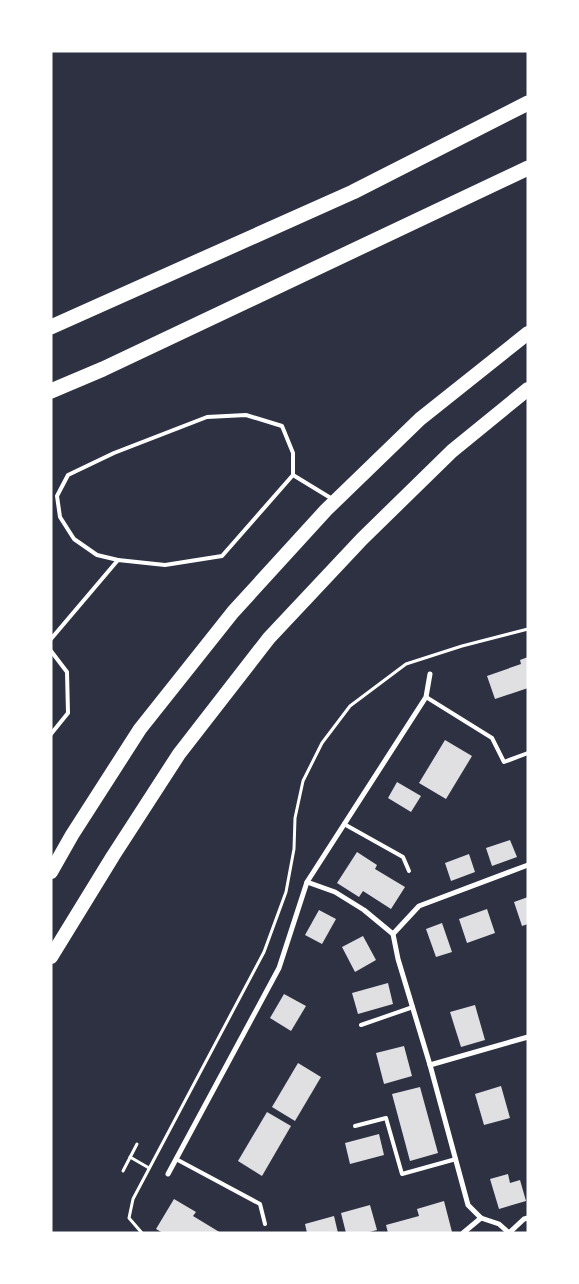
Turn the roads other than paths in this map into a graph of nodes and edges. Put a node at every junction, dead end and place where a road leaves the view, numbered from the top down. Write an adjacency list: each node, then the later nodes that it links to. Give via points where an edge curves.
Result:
1 (528, 103): 3 (highway, via 353,192)
2 (528, 168): 6 (highway, via 104,369)
3 (51, 327)
4 (528, 332): 8 (highway, via 420,419)
5 (528, 389): 22 (highway, via 452,451 268,638 179,754)
6 (51, 391)
7 (293, 475): 8 (lane); 9 (lane, via 222,556 165,565); 9 (lane, via 294,453 282,426 246,415 207,417 114,453 68,475 57,496 60,517 74,539 97,555)
8 (336, 501): 19 (highway, via 233,612 140,729)
9 (118, 560): 10 (lane)
10 (51, 639)
11 (51, 651): 14 (lane, via 67,672 68,712)
12 (430, 674): 13 (street)
13 (426, 697): 15 (lane, via 492,738 504,762); 16 (street)
14 (51, 734)
15 (528, 753)
16 (344, 824): 18 (lane, via 403,857); 20 (street)
17 (528, 865): 21 (street, via 419,906)
18 (408, 871)
19 (51, 872)
20 (307, 882): 21 (street, via 335,892); 28 (street, via 279,968)
21 (393, 934): 23 (street)
22 (51, 957)
23 (413, 1007): 24 (lane); 26 (street)
24 (361, 1026)
25 (528, 1037): 26 (street)
26 (430, 1065): 29 (street)
27 (355, 1126): 29 (lane, via 386,1118 402,1174)
28 (176, 1159): 30 (street); 33 (lane, via 260,1204)
29 (456, 1160): 31 (street, via 468,1205)
30 (168, 1174)
31 (481, 1218): 34 (street); 35 (street, via 499,1224)
32 (528, 1218): 35 (street)
33 (265, 1224)
34 (463, 1233)
35 (510, 1233)

